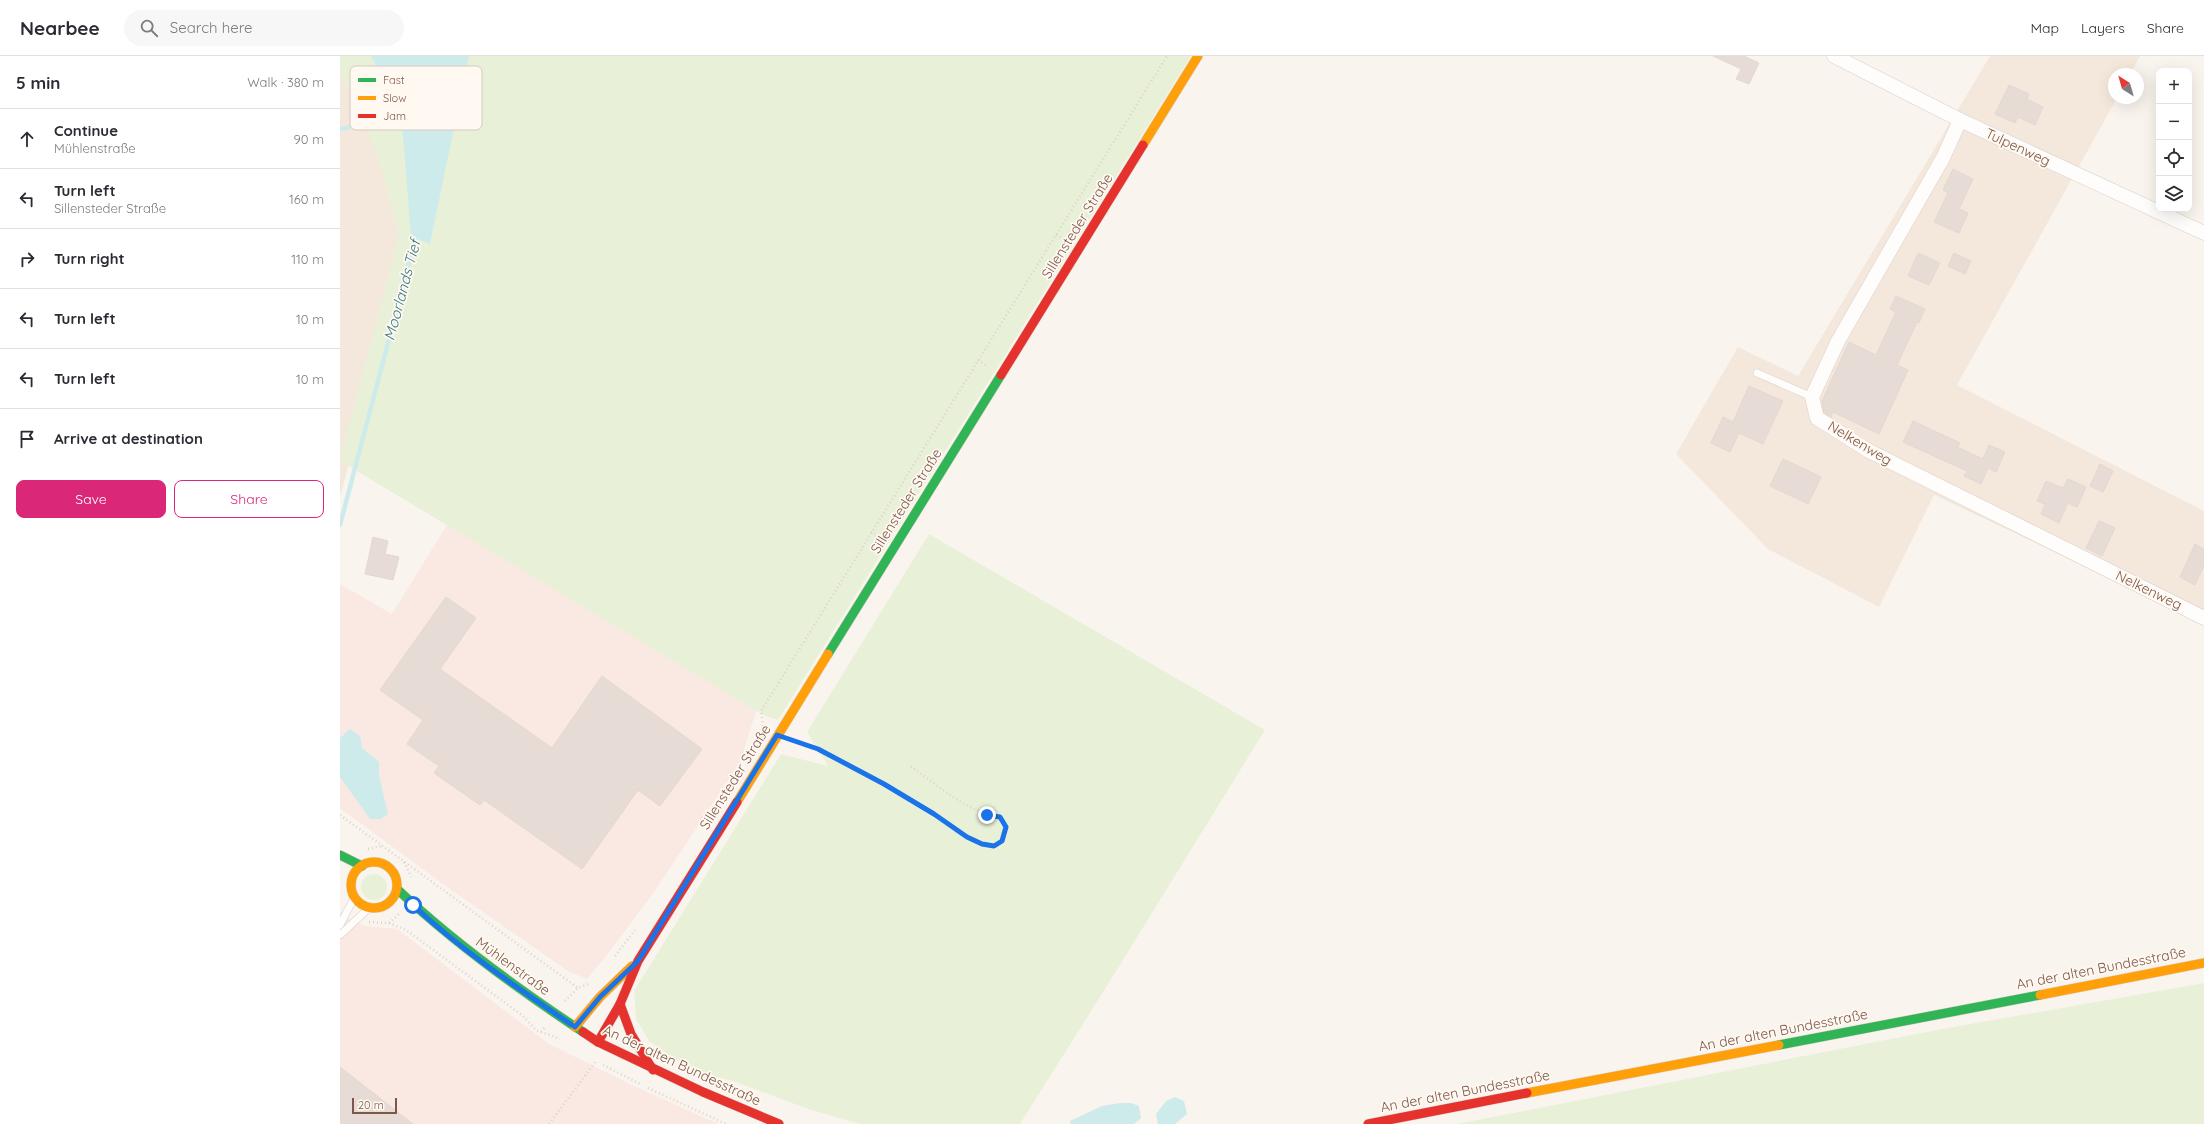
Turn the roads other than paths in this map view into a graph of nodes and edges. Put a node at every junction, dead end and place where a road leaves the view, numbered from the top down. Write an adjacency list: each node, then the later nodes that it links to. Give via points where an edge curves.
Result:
1 (1198, 56): 21 (street, Sillensteder Straße)
2 (1834, 56): 3 (street, Tulpenweg)
3 (1960, 120): 4 (street, Tulpenweg); 6 (street, via 1943,158 1838,341)
4 (2204, 233)
5 (1757, 374): 6 (lane)
6 (1812, 397): 7 (street, Nelkenweg, via 1817,418 1869,451)
7 (2204, 618)
8 (340, 855): 9 (street)
9 (362, 866): 11 (street, via 353,874); 12 (street, via 376,862 390,868)
10 (343, 872): 11 (street)
11 (351, 880): 13 (street)
12 (397, 889): 14 (street, via 390,902); 19 (street, Mühlenstraße)
13 (354, 898): 15 (street); 18 (lane)
14 (384, 906): 15 (street); 16 (street)
15 (369, 908): 20 (lane)
16 (394, 911)
17 (414, 918): 19 (street, Mühlenstraße)
18 (340, 924)
19 (436, 926): 24 (street, Mühlenstraße)
20 (340, 935)
21 (638, 961): 23 (street, Sillensteder Straße); 24 (street, Sillensteder Straße, via 600,997)
22 (2204, 963): 28 (street, An der alten Bundesstraße)
23 (620, 1004): 25 (street, Sillensteder Straße); 26 (street, via 631,1034)
24 (575, 1027): 25 (street, An der alten Bundesstraße)
25 (598, 1042): 26 (street, An der alten Bundesstraße)
26 (653, 1070): 27 (street, An der alten Bundesstraße)
27 (779, 1124)
28 (1368, 1124)

